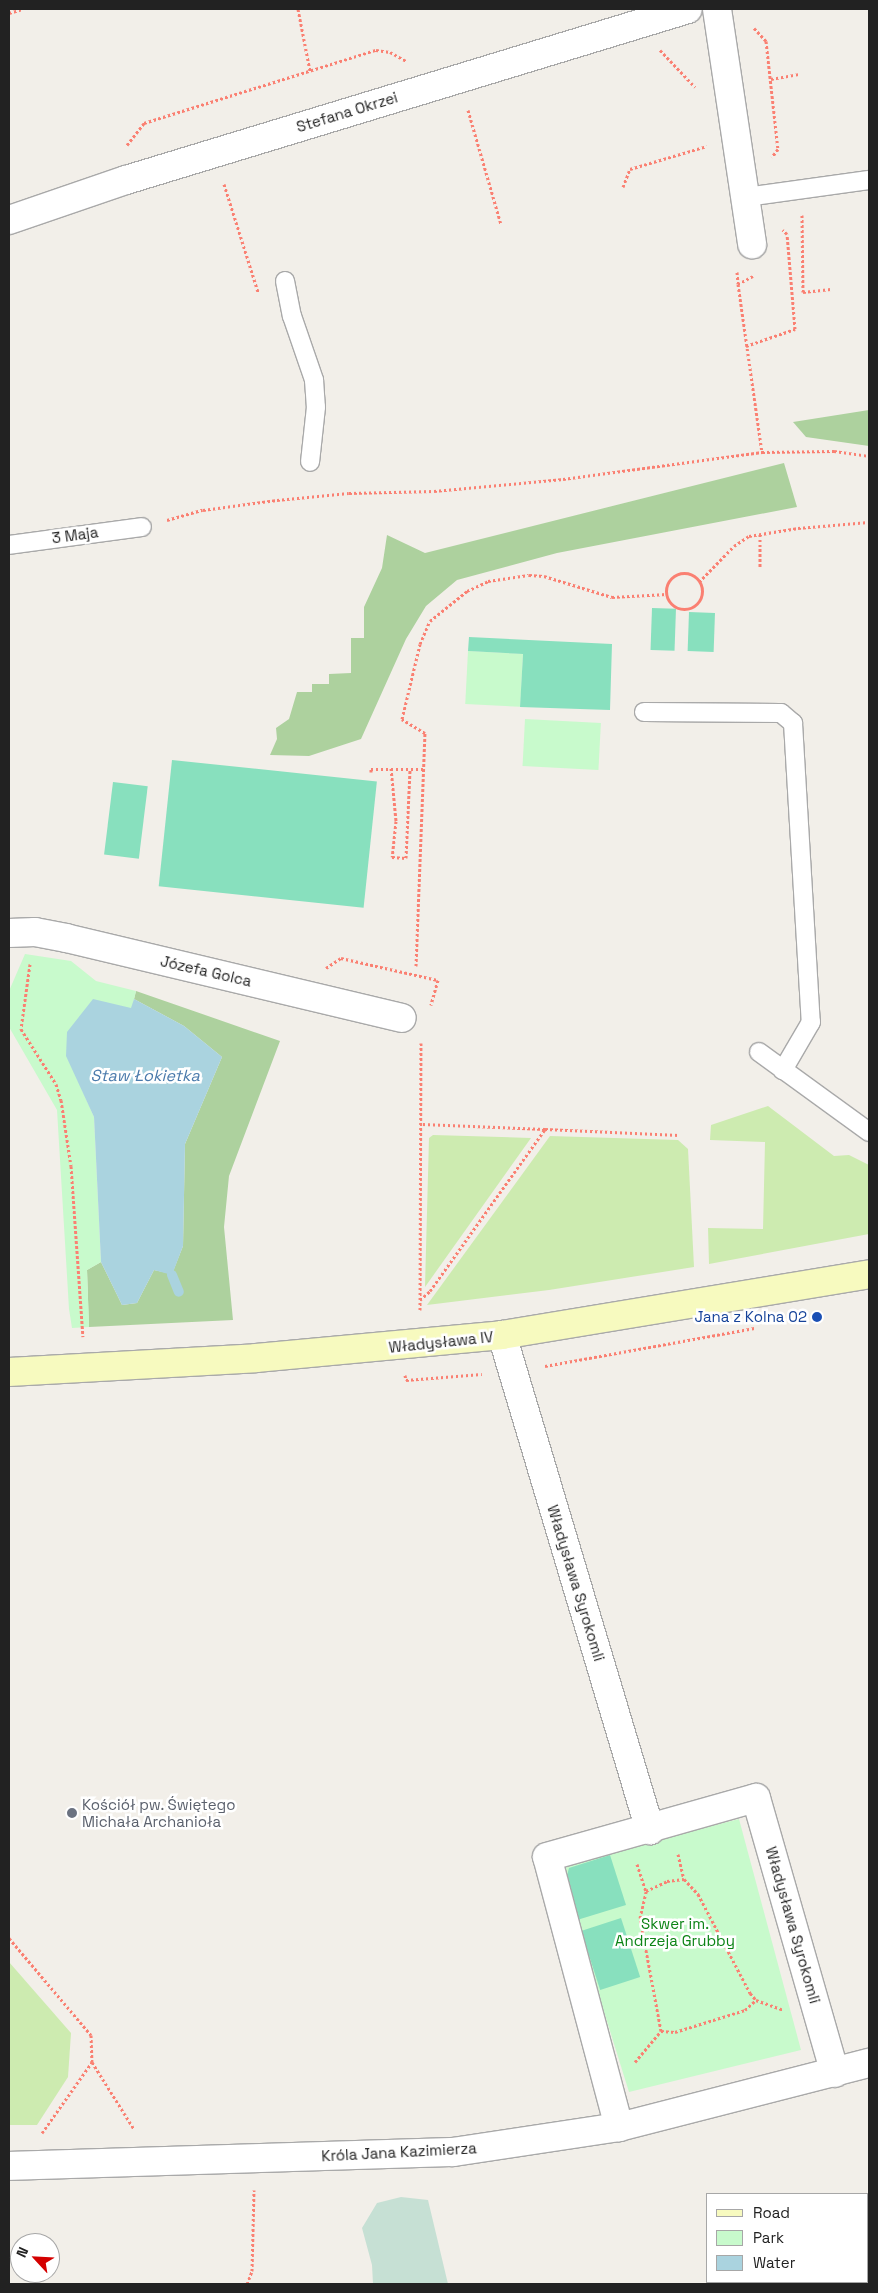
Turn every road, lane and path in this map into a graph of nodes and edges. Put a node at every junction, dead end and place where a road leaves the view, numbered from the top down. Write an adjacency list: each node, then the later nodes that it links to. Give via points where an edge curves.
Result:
1 (24, 9): 5 (path)
2 (298, 9): 8 (path)
3 (688, 9): 20 (street, Stefana Okrzei, via 144,174)
4 (717, 9): 18 (street)
5 (9, 13)
6 (658, 48): 11 (path, via 684,72)
7 (411, 64): 8 (path, via 390,52 376,50)
8 (310, 71): 14 (path, via 144,122)
9 (799, 74): 10 (path)
10 (771, 79)
11 (701, 94)
12 (470, 116): 21 (path)
13 (704, 147): 17 (path, via 630,169)
14 (123, 150)
15 (222, 176): 27 (path)
16 (869, 180): 18 (lane)
17 (624, 187)
18 (746, 197): 22 (street)
19 (802, 210): 30 (path, via 803,292)
20 (9, 220)
21 (502, 224)
22 (752, 244)
23 (788, 258): 24 (path)
24 (780, 262)
25 (736, 266): 29 (path)
26 (755, 275): 29 (path)
27 (251, 277)
28 (285, 281): 33 (lane, via 292,316 314,380 316,407)
29 (738, 284): 31 (path)
30 (831, 289)
31 (762, 452): 32 (path, via 834,451); 35 (path, via 563,479 277,500 203,510)
32 (869, 456)
33 (310, 462)
34 (869, 522): 36 (path)
35 (142, 527): 37 (lane, 3 Maja)
36 (760, 534): 38 (path); 39 (path, via 749,536 734,546)
37 (9, 545)
38 (760, 568)
39 (699, 582): 40 (path, via 687,574 677,574 670,580); 40 (path, via 700,598 688,608 672,604)
40 (667, 594): 44 (path, via 612,597 544,576 529,575 488,581 446,605 430,621 420,644 402,719 425,733)
41 (644, 712): 51 (lane, via 781,712 793,724 811,1022)
42 (391, 768): 43 (path); 43 (path, via 396,821 392,857 406,858); 45 (path, via 371,768)
43 (410, 769): 44 (path)
44 (424, 769): 47 (path)
45 (371, 772)
46 (22, 933): 48 (street, Józefa Golca); 61 (path, via 21,1029 56,1084 61,1100 71,1166)
47 (416, 966)
48 (402, 1018)
49 (419, 1052): 52 (path, via 423,1061)
50 (759, 1052): 51 (lane)
51 (784, 1070): 54 (lane)
52 (422, 1124): 53 (path); 57 (path)
53 (545, 1129): 55 (path); 57 (path, via 430,1291)
54 (869, 1132)
55 (679, 1135)
56 (869, 1274): 60 (street, Władysława IV)
57 (420, 1300): 58 (path)
58 (420, 1311)
59 (760, 1327): 62 (path)
60 (502, 1336): 63 (street, Władysława IV, via 256,1358); 66 (street, Władysława Syrokomli)
61 (83, 1338)
62 (540, 1368)
63 (9, 1372)
64 (486, 1374): 65 (path)
65 (406, 1380)
66 (650, 1830): 69 (street, Władysława Syrokomli, via 756,1798); 74 (street, Władysława Syrokomli, via 547,1857)
67 (9, 1938): 71 (path, via 91,2035)
68 (756, 2000): 69 (path); 70 (path, via 744,2010 676,2032); 70 (path, via 698,1894 684,1879 667,1881 646,1891 640,1918)
69 (820, 2022): 73 (street, Władysława Syrokomli)
70 (661, 2031): 74 (path)
71 (92, 2062): 76 (path); 77 (path)
72 (869, 2062): 73 (street, Króla Jana Kazimierza)
73 (835, 2073): 75 (street, Króla Jana Kazimierza)
74 (609, 2089): 75 (street, Władysława Syrokomli)
75 (619, 2127): 78 (street, Króla Jana Kazimierza, via 453,2152)
76 (137, 2134)
77 (37, 2141)
78 (9, 2166)
79 (254, 2189): 80 (path, via 252,2271)
80 (247, 2284)

